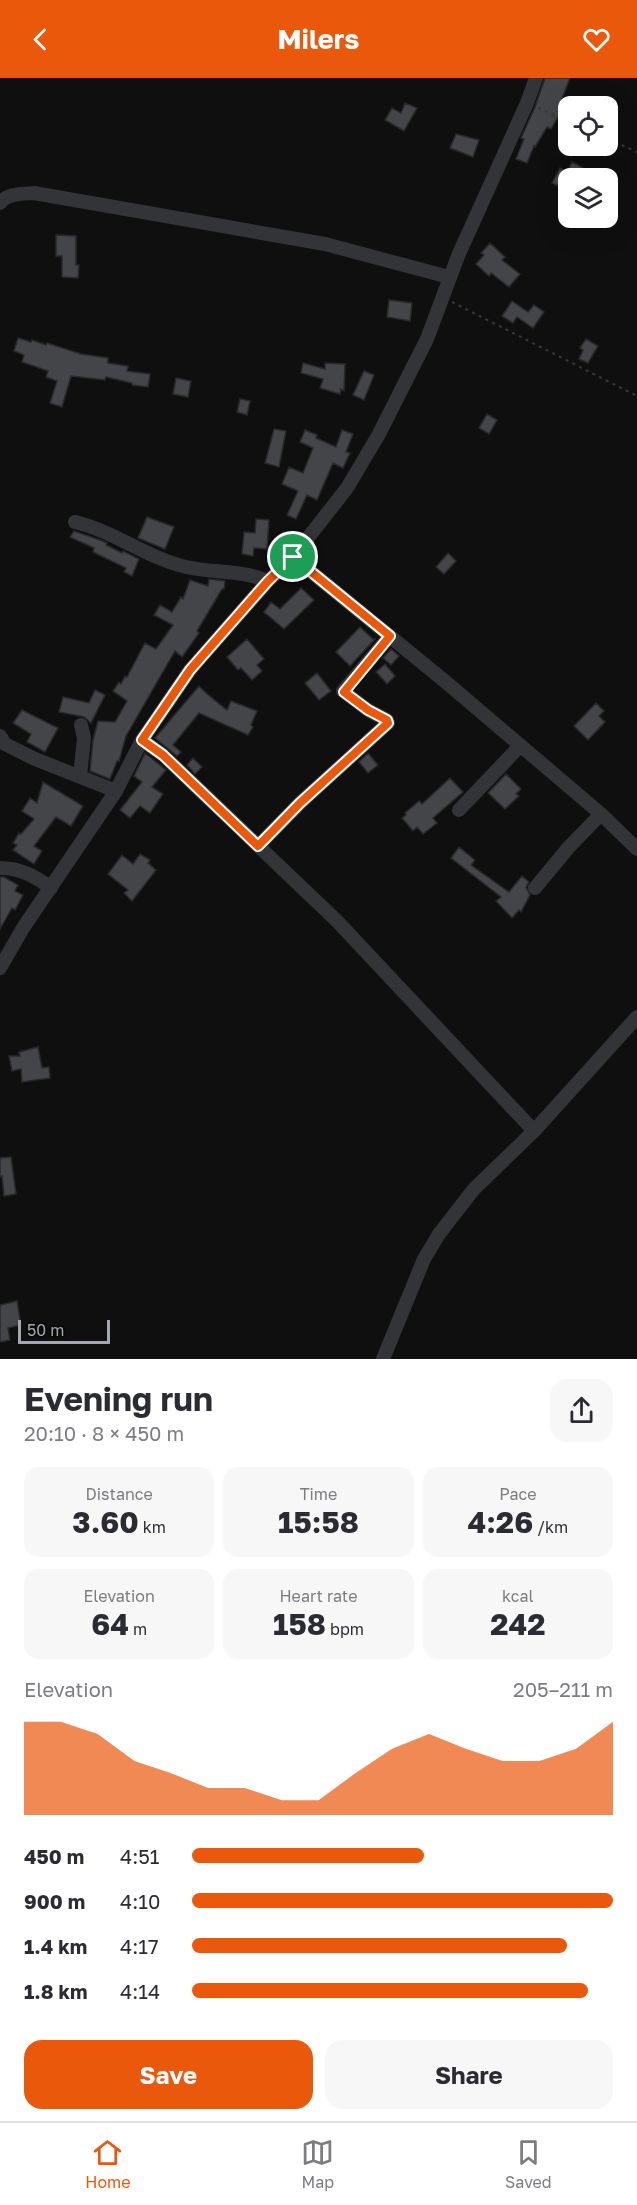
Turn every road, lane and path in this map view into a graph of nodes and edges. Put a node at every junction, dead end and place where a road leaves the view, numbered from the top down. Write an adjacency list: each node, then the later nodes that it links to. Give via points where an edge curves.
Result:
1 (536, 78): 2 (street)
2 (527, 103): 3 (path); 7 (street)
3 (558, 117)
4 (618, 143): 5 (path)
5 (637, 152)
6 (0, 203): 7 (street, via 16,194 34,193 325,244)
7 (449, 277): 8 (street)
8 (442, 297): 9 (path); 11 (street, via 427,339 379,434 347,488)
9 (637, 396)
10 (75, 522): 12 (street, via 93,526 177,564 253,575)
11 (293, 557): 12 (street); 13 (street)
12 (268, 581): 16 (street, via 190,670)
13 (390, 636): 17 (street); 22 (street, via 344,692 388,723)
14 (81, 725): 18 (street, via 84,738)
15 (0, 736): 18 (street, via 5,744)
16 (142, 740): 19 (street); 22 (street, via 163,755)
17 (520, 746): 20 (street); 21 (street)
18 (80, 776): 19 (street)
19 (116, 790): 25 (street)
20 (459, 810)
21 (601, 814): 23 (street); 26 (street)
22 (258, 846): 29 (street, via 337,921)
23 (637, 849)
24 (0, 868): 25 (street, via 15,868)
25 (51, 888): 27 (street)
26 (535, 888)
27 (0, 968)
28 (637, 1017): 29 (street)
29 (534, 1131): 30 (street, via 474,1189 439,1234 420,1268)
30 (383, 1359)

